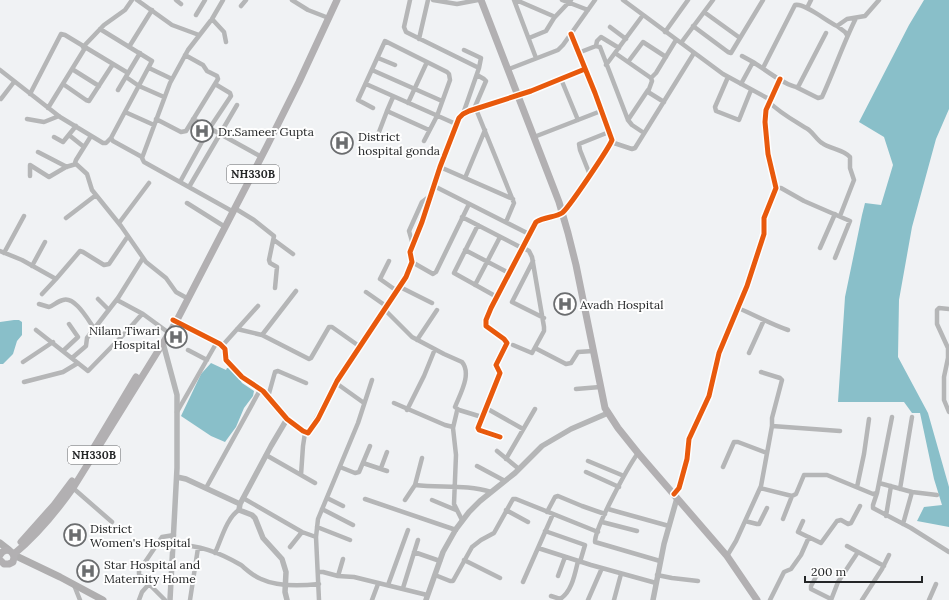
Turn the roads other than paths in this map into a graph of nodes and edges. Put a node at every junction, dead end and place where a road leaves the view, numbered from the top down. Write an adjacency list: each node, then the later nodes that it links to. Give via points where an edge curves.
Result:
1 (132, 0): 41 (street, via 121,14)
2 (137, 0): 29 (street)
3 (176, 0): 25 (street)
4 (205, 0): 32 (street)
5 (223, 0): 37 (street)
6 (246, 0): 27 (street)
7 (292, 0): 34 (street)
8 (334, 0): 34 (highway, NH330B)
9 (337, 0): 162 (highway, NH330B, via 299,82)
10 (410, 0): 50 (street, via 404,29)
11 (428, 0): 50 (street)
12 (433, 0): 23 (street, via 460,4)
13 (515, 0): 35 (street); 47 (street)
14 (562, 0): 24 (street)
15 (595, 0): 30 (street)
16 (624, 0): 26 (street)
17 (633, 0): 26 (street)
18 (688, 0): 42 (street)
19 (713, 0): 31 (street)
20 (763, 0): 49 (street)
21 (811, 0): 28 (street)
22 (879, 0): 36 (street, via 865,16)
23 (482, 1): 78 (highway)
24 (570, 1): 30 (street); 35 (street)
25 (181, 4)
26 (630, 5): 33 (street)
27 (241, 6)
28 (807, 8): 39 (street); 76 (street, via 796,4 792,8)
29 (152, 10): 45 (street, via 172,24); 56 (street)
30 (588, 10): 44 (street)
31 (704, 12): 38 (street); 49 (street)
32 (196, 15)
33 (643, 15): 42 (street); 48 (street)
34 (326, 17): 144 (highway, NH330B, via 295,86)
35 (554, 18): 47 (street, via 546,31)
36 (856, 18): 39 (street, via 847,19); 46 (street)
37 (212, 19): 45 (street); 52 (street, via 224,32)
38 (694, 26): 49 (street, via 730,53); 53 (street)
39 (837, 26): 46 (street)
40 (610, 27): 48 (street)
41 (100, 29): 55 (street); 56 (street)
42 (665, 32): 51 (street)
43 (826, 33): 96 (street)
44 (571, 34): 60 (street); 67 (street, via 558,50)
45 (199, 35): 63 (street)
46 (847, 36): 96 (street, via 834,73 822,97 818,98)
47 (529, 38): 67 (street)
48 (626, 38): 57 (street)
49 (740, 38)
50 (419, 39): 75 (street)
51 (676, 40): 53 (street); 65 (street)
52 (226, 42)
53 (681, 43): 62 (street)
54 (596, 46): 57 (street, via 601,37); 60 (street); 73 (street, via 600,47)
55 (84, 47): 71 (street); 77 (street); 101 (street, via 65,35 60,35)
56 (129, 47): 59 (street)
57 (619, 48): 61 (street)
58 (464, 50): 75 (street, via 481,58)
59 (140, 53): 74 (street, via 152,61); 82 (street)
60 (578, 53): 79 (street)
61 (615, 53): 69 (street); 73 (street)
62 (694, 53): 84 (street); 108 (street)
63 (185, 55): 86 (street); 91 (street, via 217,76)
64 (742, 56): 70 (street)
65 (666, 57): 69 (street, via 643,42); 85 (street)
66 (378, 58): 68 (street, via 385,41); 72 (street); 81 (street)
67 (536, 58): 78 (street)
68 (427, 62): 97 (street); 107 (street, via 449,74 450,80)
69 (628, 62): 85 (street)
70 (753, 62): 76 (street); 93 (street)
71 (113, 64): 82 (street); 94 (street)
72 (395, 65)
73 (606, 65): 124 (street)
74 (149, 68): 86 (street); 95 (street)
75 (479, 68): 83 (street)
76 (763, 68): 88 (street)
77 (72, 69): 90 (street); 94 (street)
78 (509, 69): 102 (highway)
79 (585, 69): 87 (street); 115 (street)
80 (0, 70): 89 (street)
81 (372, 70): 92 (street); 97 (street)
82 (127, 75): 95 (street); 98 (street)
83 (477, 75): 113 (street, via 486,81); 117 (street)
84 (728, 77): 93 (street); 100 (street, via 715,107 716,111 739,120)
85 (651, 78): 99 (street)
86 (172, 79): 103 (street)
87 (561, 79): 102 (street); 123 (street)
88 (780, 79): 96 (street); 106 (street)
89 (14, 82): 101 (street); 105 (street)
90 (63, 84): 94 (street, via 88,101); 111 (street)
91 (215, 84): 122 (street); 128 (street, via 231,96)
92 (366, 84): 104 (street); 112 (street, via 358,100)
93 (741, 84): 100 (street)
94 (100, 86)
95 (139, 86): 103 (street); 116 (street)
96 (796, 87)
97 (414, 89): 107 (street); 109 (street)
98 (118, 90)
99 (648, 90): 108 (street); 124 (street)
100 (751, 90): 106 (street)
101 (30, 94): 111 (street)
102 (518, 95): 113 (street); 138 (highway)
103 (164, 97): 121 (street)
104 (393, 97): 109 (street); 114 (street)
105 (2, 100)
106 (769, 100): 156 (street, via 765,122 768,154); 164 (street, via 774,108 809,131 822,144 850,157 850,170 854,180)
107 (442, 101): 119 (street)
108 (664, 102): 133 (street)
109 (408, 103): 119 (street)
110 (237, 105): 135 (street)
111 (48, 108): 118 (street)
112 (373, 108)
113 (475, 109): 117 (street); 130 (street)
114 (387, 111): 129 (street); 131 (street)
115 (601, 111): 123 (street); 132 (street)
116 (125, 112): 126 (street); 139 (street)
117 (463, 114): 125 (street)
118 (59, 116): 120 (street, via 44,122); 127 (street)
119 (436, 116): 125 (street); 129 (street)
120 (28, 119)
121 (156, 119): 122 (street, via 183,132); 126 (street)
122 (193, 119): 128 (street)
123 (578, 120): 138 (street)
124 (628, 120): 133 (street)
125 (456, 124): 148 (street)
126 (154, 125): 145 (street)
127 (76, 126): 134 (street); 136 (street)
128 (209, 129): 135 (street); 152 (street)
129 (429, 130): 140 (street)
130 (485, 130): 151 (street); 159 (street)
131 (379, 132)
132 (609, 132): 141 (street); 149 (street, via 580,144)
133 (644, 133): 141 (street, via 633,149)
134 (69, 135): 137 (street, via 63,142); 142 (street)
135 (220, 135): 144 (street); 155 (street)
136 (91, 136): 139 (street, via 105,143); 142 (street)
137 (54, 137)
138 (534, 137): 163 (highway)
139 (111, 138): 145 (street)
140 (424, 141)
141 (611, 142): 149 (street)
142 (84, 147): 146 (street)
143 (38, 152): 147 (street)
144 (258, 155): 162 (highway, NH330B)
145 (142, 157): 152 (street, via 144,162)
146 (76, 164): 147 (street); 157 (street, via 87,174)
147 (67, 167): 150 (street, via 49,177 30,165)
148 (440, 167): 151 (street); 154 (street)
149 (590, 175): 163 (street)
150 (30, 176)
151 (465, 178): 159 (street)
152 (180, 182): 155 (street)
153 (149, 183): 169 (street)
154 (434, 186): 158 (street); 161 (street)
155 (189, 187): 162 (street)
156 (776, 188): 164 (street); 206 (street, via 764,218 764,234)
157 (96, 195): 167 (street); 169 (street)
158 (430, 196): 177 (street); 177 (street, via 422,202 409,231)
159 (512, 199): 168 (street, via 514,205)
160 (187, 203): 170 (street)
161 (469, 204): 166 (street); 168 (street)
162 (233, 210): 170 (highway, NH330B); 175 (street, via 254,220 273,235); 213 (highway, NH330B)
163 (562, 213): 172 (street, via 536,222); 232 (highway)
164 (838, 215): 179 (street); 184 (street, via 850,222)
165 (24, 216): 181 (street)
166 (462, 217): 171 (street); 187 (street, via 434,274)
167 (66, 218)
168 (506, 222): 172 (street)
169 (119, 223): 173 (street)
170 (222, 226): 198 (highway, NH330B)
171 (478, 226): 174 (street); 180 (street)
172 (529, 234): 178 (street)
173 (128, 236): 183 (street); 191 (street, via 108,264 80,252)
174 (500, 237): 178 (street); 188 (street)
175 (274, 240): 182 (street); 193 (street, via 269,260 277,267)
176 (45, 242): 189 (street)
177 (413, 245): 187 (street, via 410,255)
178 (522, 247): 186 (street, via 531,253); 190 (street)
179 (820, 248)
180 (465, 250): 188 (street); 192 (street, via 454,273)
181 (2, 252): 189 (street)
182 (293, 254)
183 (143, 258): 198 (street, via 168,280 173,290); 201 (street)
184 (835, 258)
185 (389, 261): 194 (street, via 380,279)
186 (533, 261): 211 (street); 211 (street, via 512,302)
187 (412, 262): 194 (street)
188 (487, 262): 190 (street); 192 (street)
189 (32, 266): 191 (street)
190 (509, 273): 199 (street)
191 (56, 279): 197 (street)
192 (475, 285): 199 (street)
193 (275, 288)
194 (399, 289): 202 (street); 205 (street)
195 (296, 291): 220 (street)
196 (366, 292): 205 (street)
197 (42, 294)
198 (186, 297): 213 (highway, NH330B)
199 (497, 297): 249 (street, via 485,325 504,339 507,346 496,365 500,373)
200 (98, 299): 208 (street)
201 (116, 300): 208 (street); 210 (street)
202 (432, 303)
203 (39, 304): 215 (street, via 49,307 65,299 71,300)
204 (258, 306): 216 (street)
205 (385, 308): 221 (street, via 408,334); 227 (street)
206 (738, 308): 212 (street); 303 (street, via 719,353 709,396 689,439 687,459)
207 (949, 309): 254 (street, via 939,308 937,312 937,324 948,348 944,402)
208 (109, 310): 215 (street)
209 (437, 310): 221 (street)
210 (142, 314): 219 (street); 237 (street, via 89,370)
211 (544, 318): 228 (street, via 544,331)
212 (764, 320): 218 (street); 233 (street)
213 (174, 321): 219 (highway, NH330B); 223 (street)
214 (69, 324): 231 (street, via 78,336)
215 (94, 328): 234 (street, via 87,338 86,346)
216 (237, 329): 220 (street); 226 (street)
217 (36, 330): 222 (street)
218 (788, 330)
219 (168, 332): 224 (highway, NH330B); 354 (highway, NH330B, via 125,394 70,484)
220 (262, 335): 227 (street, via 309,359 329,327)
221 (417, 340): 229 (street)
222 (53, 342): 231 (street); 236 (street)
223 (217, 342): 226 (street); 235 (street)
224 (163, 343): 253 (street, via 177,395); 295 (highway, NH330B)
225 (513, 345): 228 (street, via 531,353)
226 (222, 346): 245 (street, via 228,362 245,381)
227 (359, 346): 242 (street)
228 (535, 348): 232 (street, via 566,364 571,363 578,352)
229 (434, 349): 251 (street); 252 (street, via 462,362 466,367 466,377 455,407)
230 (188, 350): 235 (street)
231 (64, 351): 234 (street)
232 (593, 351): 243 (highway)
233 (749, 353)
234 (72, 358): 237 (street)
235 (207, 360): 253 (street)
236 (23, 362)
237 (78, 363): 240 (street, via 59,373)
238 (761, 372): 261 (street, via 782,380)
239 (372, 380): 247 (street)
240 (24, 382)
241 (306, 382): 246 (street, via 275,372)
242 (336, 383): 247 (street); 265 (street, via 310,431)
243 (600, 387): 244 (street); 255 (highway)
244 (576, 389)
245 (260, 390): 246 (street); 296 (street)
246 (268, 397): 260 (street)
247 (364, 403): 278 (street)
248 (394, 403): 251 (street)
249 (486, 408): 256 (street); 263 (street)
250 (535, 409): 263 (street)
251 (407, 410): 262 (street)
252 (459, 410): 256 (street); 262 (street, via 456,412)
253 (177, 412): 286 (street)
254 (949, 412)
255 (608, 413): 270 (highway); 281 (street, via 557,436)
256 (482, 417): 266 (street, via 479,430)
257 (892, 417): 289 (street)
258 (912, 417): 298 (street)
259 (869, 418): 294 (street)
260 (287, 419): 265 (street); 272 (street)
261 (772, 426): 264 (street); 271 (street)
262 (453, 427): 291 (street, via 456,455)
263 (523, 429): 274 (street)
264 (840, 431)
265 (306, 433): 284 (street)
266 (500, 436)
267 (370, 446): 276 (street)
268 (497, 451): 274 (street)
269 (387, 452): 280 (street)
270 (638, 453): 285 (street); 303 (highway)
271 (767, 453): 279 (street, via 734,442); 297 (street)
272 (266, 455): 284 (street); 305 (street)
273 (422, 458): 290 (street)
274 (506, 459): 281 (street)
275 (588, 461): 285 (street)
276 (363, 463): 278 (street, via 357,473); 280 (street)
277 (477, 466): 287 (street)
278 (340, 467): 306 (street)
279 (723, 467)
280 (380, 468): 282 (street)
281 (519, 469): 287 (street)
282 (387, 471)
283 (586, 472): 293 (street)
284 (301, 475): 288 (street)
285 (624, 476): 293 (street)
286 (177, 477): 296 (street); 339 (street)
287 (505, 481): 299 (street)
288 (315, 483)
289 (879, 483): 292 (street); 301 (street)
290 (415, 485): 291 (street); 308 (street)
291 (454, 486): 299 (street); 316 (street)
292 (891, 486): 298 (street); 321 (street)
293 (618, 487): 315 (street)
294 (857, 487): 301 (street); 304 (street, via 827,475 804,475 796,494)
295 (73, 488): 326 (street); 354 (highway, NH330B, via 38,531)
296 (206, 488): 310 (street)
297 (760, 488): 304 (street); 325 (street)
298 (900, 489): 300 (street)
299 (491, 492): 323 (street)
300 (912, 492): 302 (street); 329 (street)
301 (877, 493): 321 (street, via 873,506)
302 (937, 495)
303 (675, 496): 331 (street); 356 (highway)
304 (792, 496): 322 (street)
305 (243, 498): 310 (street); 337 (street)
306 (327, 498): 311 (street); 314 (street)
307 (365, 499): 334 (street)
308 (405, 500)
309 (432, 500): 316 (street)
310 (240, 506): 353 (street, via 230,520); 379 (street, via 252,515 264,538 282,559 285,566)
311 (342, 506)
312 (860, 506): 341 (street, via 851,523 837,521 822,542)
313 (767, 508): 325 (street, via 759,524)
314 (322, 509): 330 (street); 332 (street)
315 (608, 509): 320 (street); 331 (street)
316 (456, 510): 323 (street)
317 (506, 510): 318 (street, via 511,501 516,499); 327 (street); 360 (street, via 494,533 472,547)
318 (547, 512): 319 (street); 320 (street, via 558,496)
319 (553, 514): 335 (street); 338 (street)
320 (605, 514): 328 (street)
321 (886, 516): 329 (street)
322 (783, 519)
323 (462, 520): 334 (street)
324 (803, 520): 341 (street, via 798,532)
325 (745, 521): 356 (street)
326 (112, 522)
327 (528, 522)
328 (602, 522): 336 (street); 338 (street)
329 (903, 524): 352 (street)
330 (352, 525)
331 (669, 526): 363 (street)
332 (317, 527): 340 (street); 342 (street)
333 (408, 530): 383 (street)
334 (456, 530): 361 (street)
335 (545, 531): 349 (street); 362 (street, via 585,545)
336 (636, 531)
337 (302, 532): 340 (street); 347 (street)
338 (598, 532): 363 (street, via 596,543)
339 (174, 535): 345 (street); 378 (street, via 162,537 139,569 139,574)
340 (316, 537): 366 (street)
341 (809, 537): 401 (street, via 791,569 784,572)
342 (350, 540)
343 (418, 540): 350 (street)
344 (0, 543): 354 (main road)
345 (173, 545): 348 (street); 392 (street)
346 (847, 546): 351 (street)
347 (290, 547)
348 (198, 548): 353 (street); 393 (street)
349 (538, 548): 357 (street); 375 (street)
350 (414, 552): 361 (street); 384 (street)
351 (858, 552): 364 (street); 402 (street, via 838,582)
352 (949, 552)
353 (215, 553): 379 (street, via 228,558 262,580)
354 (12, 555): 358 (highway, NH330B, via 6,550); 358 (highway, NH330B, via 8,564); 377 (main road)
355 (889, 555): 364 (street)
356 (727, 556): 400 (highway)
357 (565, 557): 362 (street); 372 (street)
358 (1, 558)
359 (343, 559): 371 (street)
360 (464, 560): 368 (street, via 451,582); 373 (street)
361 (440, 561): 368 (street)
362 (579, 561): 365 (street); 385 (street, via 572,583 563,597 560,599)
363 (660, 561): 369 (street)
364 (884, 566): 403 (street)
365 (602, 568): 367 (street); 397 (street)
366 (318, 572): 371 (street); 380 (street)
367 (621, 574): 376 (street); 398 (street)
368 (435, 575): 386 (street)
369 (657, 575): 374 (street); 376 (street)
370 (817, 575): 402 (street, via 811,589)
371 (338, 576): 381 (street, via 354,577)
372 (558, 576)
373 (500, 578)
374 (698, 580)
375 (523, 582)
376 (656, 583): 399 (street)
377 (74, 584): 388 (street); 389 (main road)
378 (150, 584): 390 (street, via 142,592); 391 (street)
379 (285, 584): 380 (street); 394 (street)
380 (319, 584): 387 (street)
381 (378, 584): 383 (street); 396 (street)
382 (936, 584): 404 (street)
383 (388, 585): 384 (street)
384 (403, 588): 386 (street)
385 (551, 596)
386 (426, 598)
387 (319, 599): 395 (street)
388 (80, 600)
389 (103, 600)
390 (140, 600)
391 (164, 600)
392 (170, 600)
393 (190, 600)
394 (287, 600)
395 (325, 600)
396 (372, 600)
397 (588, 600)
398 (614, 600)
399 (653, 600)
400 (757, 600)
401 (770, 600)
402 (831, 600)
403 (862, 600)
404 (929, 600)

